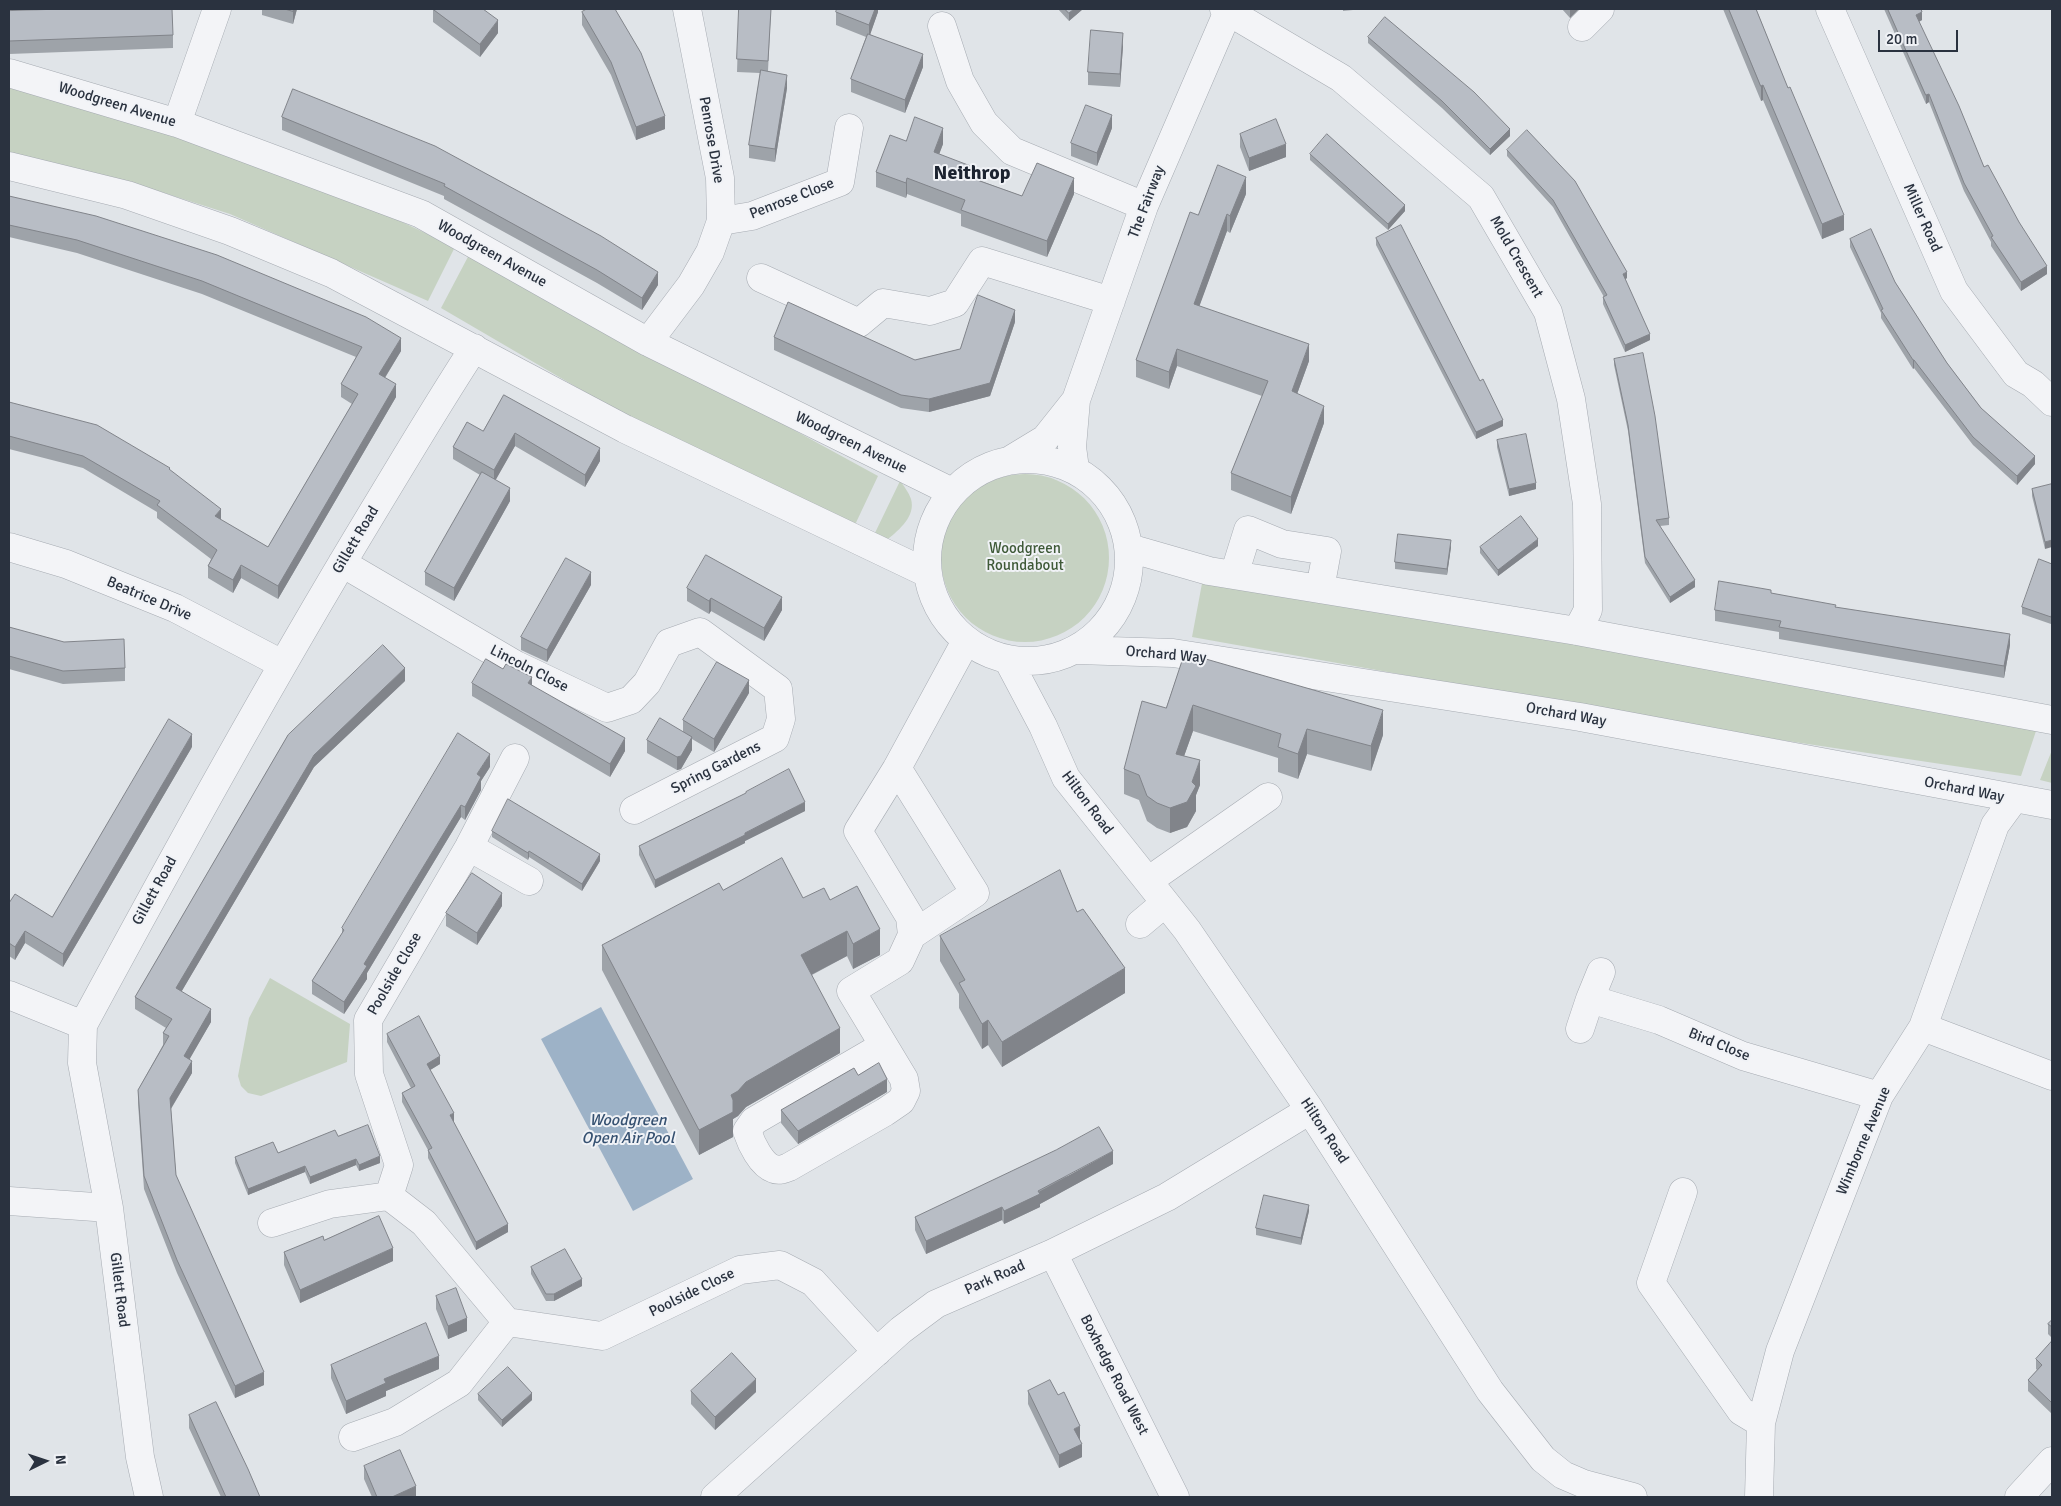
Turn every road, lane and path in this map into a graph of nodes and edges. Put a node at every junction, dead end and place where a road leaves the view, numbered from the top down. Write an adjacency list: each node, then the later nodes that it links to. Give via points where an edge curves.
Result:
1 (217, 9): 7 (street)
2 (687, 9): 11 (street, Penrose Drive, via 720,178)
3 (1830, 9): 17 (street, Miller Road, via 1954,291 2016,374 2033,384)
4 (1227, 10): 10 (street, The Fairway); 27 (street, Mold Crescent, via 1341,78 1481,197 1548,312 1571,399 1587,504 1588,610)
5 (942, 26): 10 (street, via 960,81 984,123 1012,151)
6 (9, 73): 7 (street, Woodgreen Avenue)
7 (178, 122): 14 (street, Woodgreen Avenue, via 421,214)
8 (849, 128): 11 (street, Penrose Close, via 840,182 752,216)
9 (9, 166): 15 (street, via 126,195 230,231 331,273)
10 (1144, 206): 13 (street, The Fairway)
11 (721, 222): 14 (street, Penrose Drive, via 710,252 691,285)
12 (761, 278): 13 (street, via 859,323 883,303 930,311 955,302 982,261)
13 (1111, 301): 16 (street, The Fairway)
14 (648, 342): 20 (street, Woodgreen Avenue)
15 (474, 348): 23 (street, Gillett Road); 24 (street, via 625,429)
16 (1076, 400): 18 (street, The Fairway, via 1045,439); 19 (street, The Fairway, via 1072,447)
17 (2052, 402)
18 (1011, 459): 19 (street, via 1043,459); 20 (street, via 978,471)
19 (1075, 469): 22 (street, via 1101,489 1120,516)
20 (952, 492): 24 (street, via 936,516 928,544)
21 (9, 547): 33 (street, Beatrice Drive, via 66,564 176,608)
22 (1130, 548): 25 (street); 30 (street, via 1128,578 1118,607 1101,632)
23 (342, 563): 28 (street, Lincoln Close, via 516,664 607,708 632,700 647,683 669,644); 33 (street, Gillett Road)
24 (927, 573): 29 (street, via 934,599 947,622)
25 (1234, 575): 26 (street); 26 (street, via 1248,530 1282,544 1327,551)
26 (1320, 589): 27 (street)
27 (1577, 631): 34 (street)
28 (700, 632): 41 (street, Spring Gardens, via 778,690 781,719 775,738)
29 (966, 641): 31 (street, via 986,653); 37 (street)
30 (1077, 650): 32 (street); 39 (street, Orchard Way, via 1173,653 1560,714)
31 (1008, 660): 32 (street); 35 (street, Hilton Road)
32 (1043, 661): 35 (street)
33 (282, 664): 51 (street, Gillett Road)
34 (2052, 720)
35 (1043, 726): 44 (street, Hilton Road, via 1066,778)
36 (515, 758): 42 (street, Poolside Close)
37 (897, 768): 47 (street, via 858,831 910,917); 47 (street, via 975,893)
38 (1268, 797): 44 (street)
39 (2014, 799): 40 (street, Orchard Way); 52 (street, Wimborne Avenue, via 1995,825)
40 (2052, 805)
41 (634, 810)
42 (469, 848): 43 (street); 59 (street, Poolside Close, via 368,1020 369,1074 399,1165)
43 (529, 881)
44 (1148, 881): 45 (street, Hilton Road)
45 (1165, 903): 46 (street); 57 (street, Hilton Road, via 1187,930)
46 (1140, 924)
47 (912, 934): 54 (street, via 900,960 851,991)
48 (1601, 972): 50 (street)
49 (9, 995): 51 (street)
50 (1590, 999): 53 (street); 56 (street, Bird Close, via 1659,1020 1743,1056)
51 (83, 1025): 61 (street, Gillett Road, via 82,1063)
52 (1922, 1027): 55 (street); 56 (street, Wimborne Avenue)
53 (1580, 1029)
54 (883, 1046): 54 (street, via 904,1079 906,1091 901,1101 781,1170 766,1164 747,1131 754,1121)
55 (2052, 1076)
56 (1879, 1096): 66 (street, Wimborne Avenue, via 1780,1351)
57 (1310, 1110): 63 (street, Park Road, via 1167,1197); 72 (street, Hilton Road, via 1490,1391 1543,1459 1563,1475 1584,1484)
58 (1683, 1192): 66 (street, via 1651,1283 1741,1411)
59 (389, 1196): 62 (street, via 330,1204); 64 (street, via 424,1223)
60 (9, 1201): 61 (street)
61 (109, 1208): 69 (street, Gillett Road, via 140,1457)
62 (272, 1223)
63 (1053, 1253): 65 (street, Park Road, via 936,1304); 71 (street, Boxhedge Road West)
64 (507, 1322): 65 (street, Poolside Close, via 602,1336 740,1270 780,1265 812,1282); 67 (street, via 459,1383 395,1422)
65 (876, 1352): 70 (street, Park Road)
66 (1761, 1423): 73 (street, Wimborne Avenue)
67 (353, 1437)
68 (2052, 1461): 74 (street)
69 (149, 1497)
70 (717, 1497)
71 (1176, 1497)
72 (1633, 1497)
73 (1759, 1497)
74 (2019, 1497)

